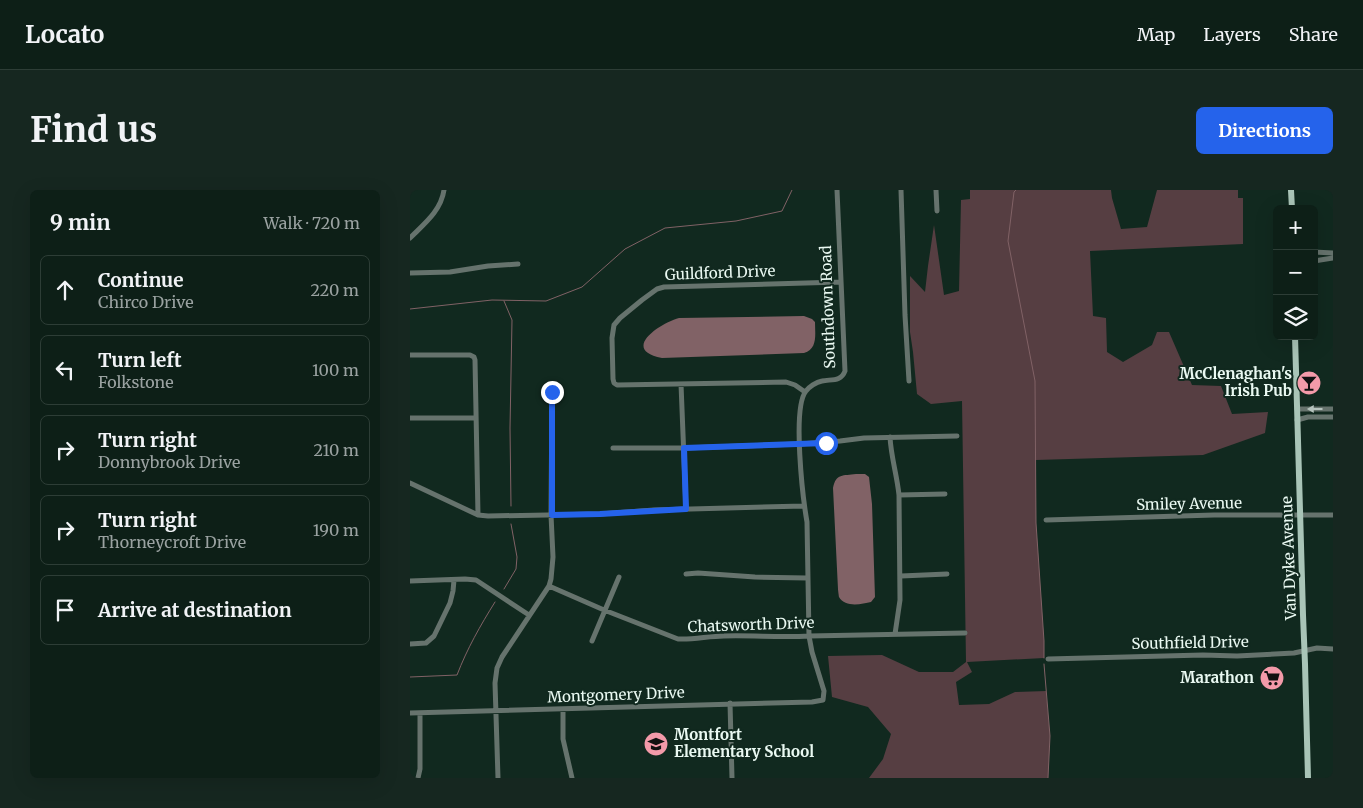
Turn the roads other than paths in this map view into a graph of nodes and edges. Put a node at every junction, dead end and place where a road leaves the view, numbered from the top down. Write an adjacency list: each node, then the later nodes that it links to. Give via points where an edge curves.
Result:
1 (444, 190): 8 (street, via 438,209)
2 (837, 190): 15 (street, Southdown Road)
3 (901, 190): 18 (street)
4 (936, 190): 7 (street)
5 (1291, 190): 6 (main road)
6 (1292, 205)
7 (937, 211)
8 (410, 238)
9 (1318, 252): 10 (street)
10 (1333, 253)
11 (1333, 258): 12 (street)
12 (1318, 260)
13 (518, 264): 14 (street)
14 (410, 273)
15 (841, 282): 19 (street, Guildford Drive, via 660,288 614,325 613,379 619,386); 21 (street, Southdown Road, via 844,374 818,382)
16 (1295, 340): 22 (main road, Van Dyke Avenue)
17 (410, 355): 26 (street, via 474,357)
18 (909, 381)
19 (681, 384): 21 (street, via 786,382); 32 (street)
20 (552, 392): 39 (street)
21 (805, 392): 30 (street, via 800,409)
22 (1297, 408): 23 (street, one-way to 22); 27 (main road, Van Dyke Avenue)
23 (1333, 409)
24 (1333, 417): 27 (street)
25 (410, 418): 26 (street)
26 (475, 418): 38 (street)
27 (1297, 420): 41 (main road, Van Dyke Avenue)
28 (957, 436): 29 (street)
29 (890, 437): 30 (street); 35 (street)
30 (800, 444): 32 (street); 36 (street)
31 (613, 448): 32 (street)
32 (684, 448): 37 (street)
33 (410, 483): 38 (street)
34 (945, 494): 35 (street)
35 (899, 495): 45 (street)
36 (804, 506): 37 (street); 47 (street)
37 (686, 509): 39 (street)
38 (478, 515): 39 (street)
39 (552, 515): 50 (street, via 553,565)
40 (1333, 515): 41 (street, Smiley Avenue)
41 (1300, 516): 42 (street, Smiley Avenue); 59 (main road, Van Dyke Avenue)
42 (1046, 520)
43 (686, 574): 47 (street)
44 (947, 574): 45 (street)
45 (901, 576): 54 (street)
46 (619, 577): 51 (street)
47 (807, 578): 55 (street)
48 (454, 580): 49 (street); 52 (street, via 480,582); 57 (street, via 450,603 434,636 426,642)
49 (410, 581)
50 (549, 586): 51 (street, Chatsworth Drive); 52 (street)
51 (604, 610): 55 (street, Chatsworth Drive, via 678,639); 56 (street)
52 (529, 615): 63 (street, via 496,668)
53 (965, 633): 54 (street, Chatsworth Drive)
54 (896, 634): 55 (street, Chatsworth Drive)
55 (809, 636): 61 (street, Montgomery Drive, via 824,691 823,700)
56 (592, 641)
57 (410, 644)
58 (1333, 649): 59 (street, Southfield Drive)
59 (1305, 650): 60 (street, Southfield Drive, via 1237,656); 70 (main road, Van Dyke Avenue)
60 (1048, 659)
61 (730, 704): 62 (street, Montgomery Drive); 69 (street)
62 (563, 709): 63 (street, Montgomery Drive); 68 (street, via 563,739)
63 (495, 712): 65 (street, Montgomery Drive); 67 (street)
64 (410, 713): 65 (street, Montgomery Drive)
65 (420, 713): 66 (street)
66 (418, 778)
67 (498, 778)
68 (572, 778)
69 (732, 778)
70 (1308, 778)

